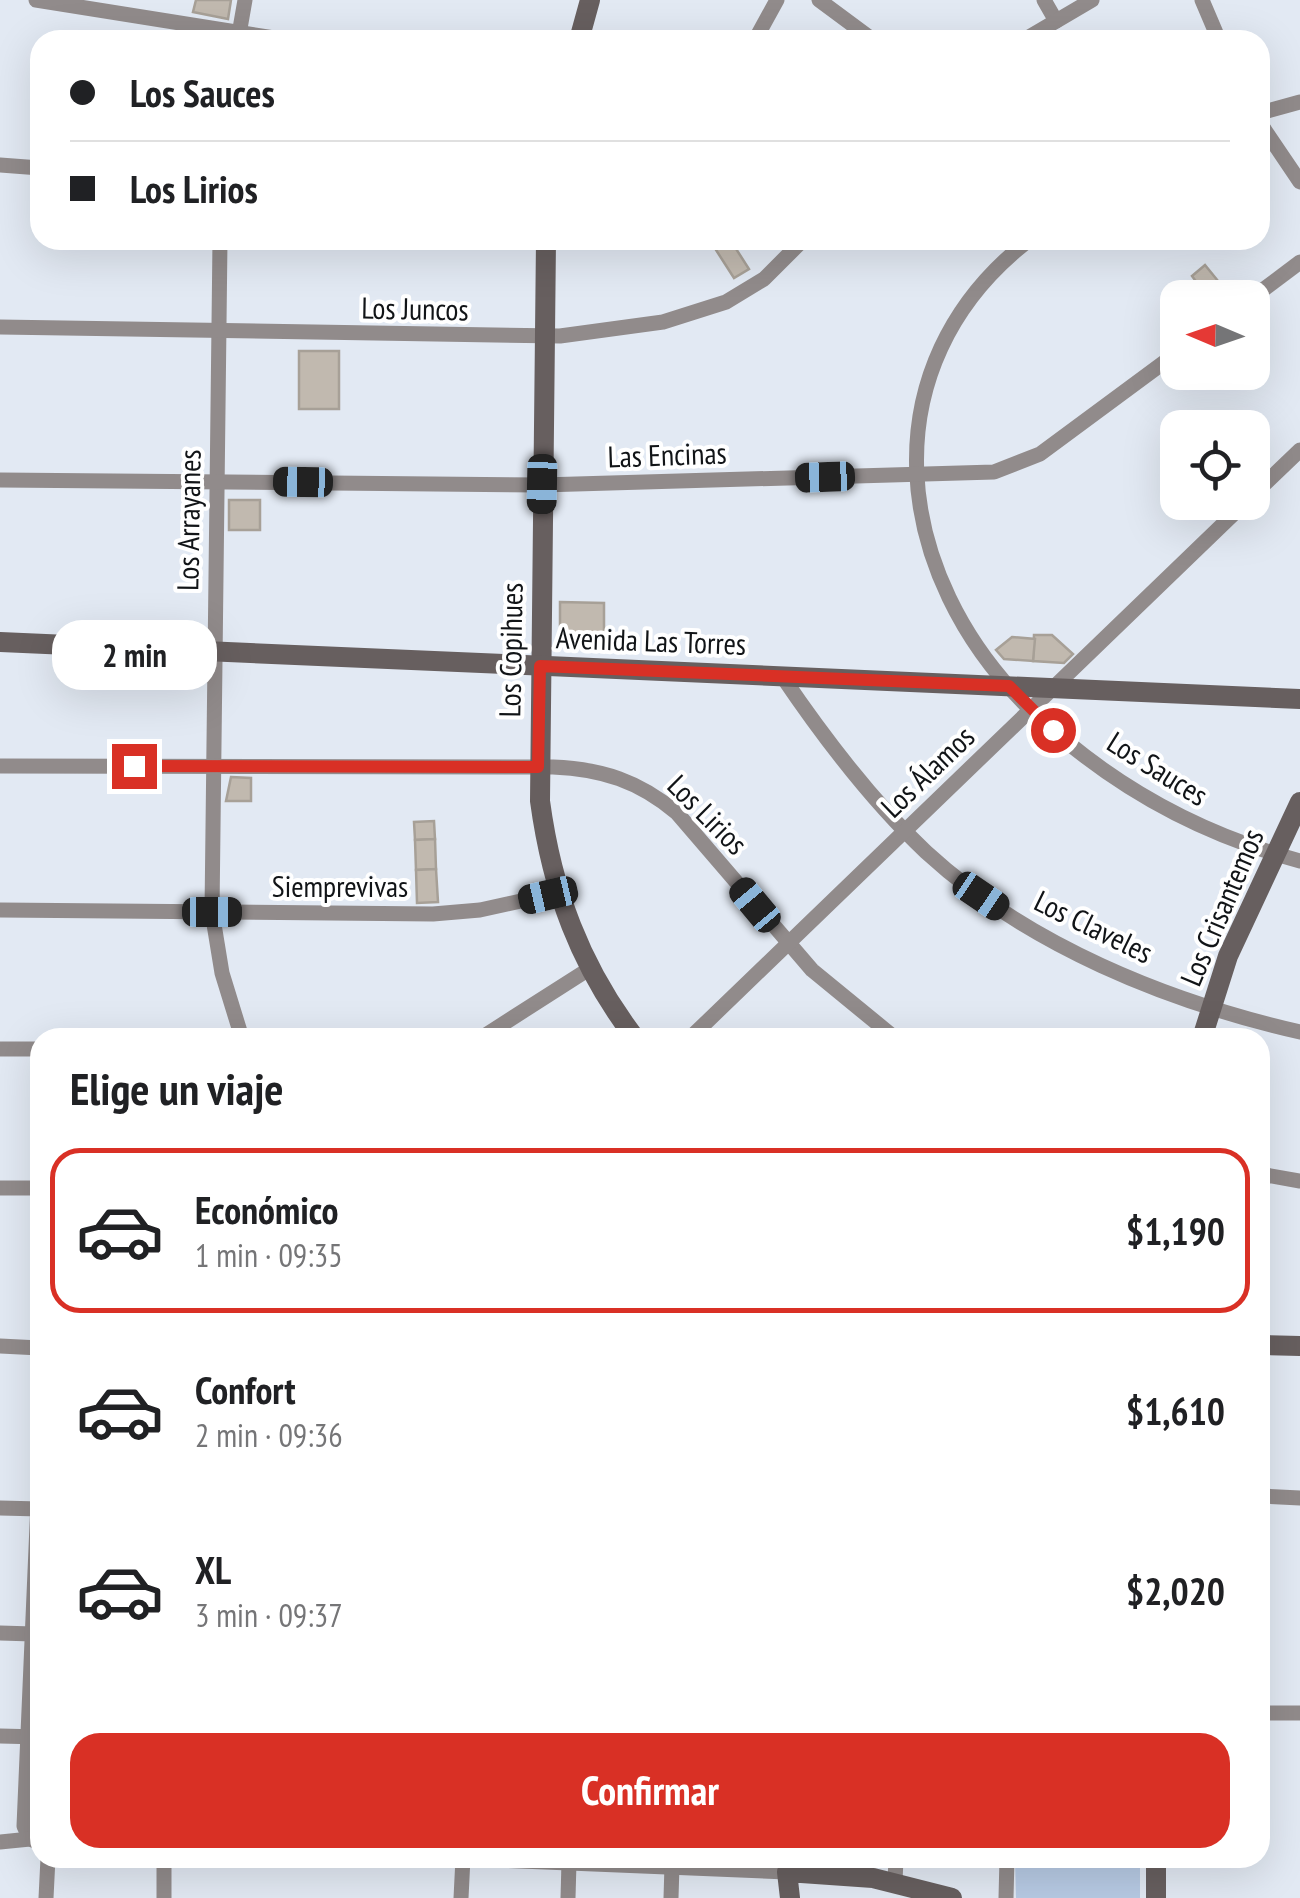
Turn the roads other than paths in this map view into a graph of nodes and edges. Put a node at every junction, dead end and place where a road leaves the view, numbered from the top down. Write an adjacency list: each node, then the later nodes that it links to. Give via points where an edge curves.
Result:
1 (36, 0): 10 (street)
2 (245, 0): 11 (street)
3 (590, 0): 12 (street)
4 (777, 0): 13 (street)
5 (819, 0): 14 (street)
6 (1044, 0): 9 (street)
7 (1092, 0): 9 (street)
8 (1202, 0): 16 (street)
9 (1056, 21): 15 (street)
10 (205, 30)
11 (240, 30)
12 (582, 30)
13 (760, 30)
14 (860, 30)
15 (1041, 30)
16 (1215, 30)
17 (1300, 102): 18 (street)
18 (1270, 110)
19 (1270, 138): 22 (street)
20 (0, 165): 21 (street)
21 (30, 167)
22 (1300, 182)
23 (220, 250): 30 (street, Los Arrayanes)
24 (546, 250): 31 (street, Los Copihues)
25 (792, 250): 31 (street, Los Juncos, via 764,279 712,308)
26 (1019, 250): 34 (street, Los Sauces, via 970,298 934,360 918,413)
27 (1300, 262): 28 (street)
28 (1270, 284)
29 (0, 327): 30 (street, Los Juncos)
30 (218, 332): 31 (street, Los Juncos); 37 (street, Los Arrayanes)
31 (544, 338): 38 (street, Los Copihues)
32 (1160, 365): 34 (street, Las Encinas, via 1020,464 994,472)
33 (1300, 450): 35 (street)
34 (914, 474): 38 (street, Las Encinas); 44 (street, Los Sauces, via 931,548 952,600)
35 (1270, 479)
36 (0, 480): 37 (street, Las Encinas)
37 (216, 482): 38 (street, Las Encinas); 41 (street, Los Arrayanes)
38 (542, 484): 42 (street, Los Copihues)
39 (1227, 520): 45 (street, Los Álamos)
40 (0, 642): 41 (street, Avenida Las Torres)
41 (214, 652): 42 (street, Avenida Las Torres); 49 (street, Los Arrayanes)
42 (540, 666): 43 (street, Avenida Las Torres); 50 (street, Los Copihues)
43 (782, 676): 44 (street, Avenida Las Torres); 52 (street, Los Claveles)
44 (1009, 686): 45 (street, Avenida Las Torres); 47 (street, Los Sauces)
45 (1054, 688): 46 (street, Avenida Las Torres); 47 (street, Los Álamos)
46 (1300, 699)
47 (1030, 710): 52 (street, Los Álamos); 53 (street, Los Sauces, via 1139,794)
48 (0, 766): 49 (street, Los Lirios)
49 (214, 766): 50 (street, Los Lirios); 57 (street, Los Arrayanes)
50 (538, 767): 55 (street, Los Copihues); 58 (street, Los Lirios, via 598,771 652,793 688,824)
51 (1300, 802): 53 (street, Los Crisantemos)
52 (905, 831): 58 (street, Los Álamos); 60 (street, Los Claveles, via 954,876 1020,921 1110,968)
53 (1274, 854): 54 (street, Los Sauces); 60 (street, Los Crisantemos)
54 (1300, 861)
55 (558, 893): 57 (street, Siemprevivas, via 433,914); 59 (street, Los Copihues)
56 (0, 910): 57 (street, Siemprevivas)
57 (212, 912): 61 (street, Los Arrayanes)
58 (787, 944): 64 (street, Los Álamos); 65 (street, Los Lirios)
59 (589, 969): 62 (street); 63 (street, Los Copihues)
60 (1210, 1007): 66 (street, Los Crisantemos); 67 (street, Los Claveles)
61 (234, 1028)
62 (496, 1028)
63 (629, 1028)
64 (700, 1028)
65 (881, 1028)
66 (1205, 1028)
67 (1300, 1032)
68 (0, 1049): 69 (street)
69 (30, 1049)
70 (1270, 1176): 71 (street)
71 (1300, 1181)
72 (0, 1188): 73 (street)
73 (30, 1188)
74 (1270, 1344): 76 (street)
75 (0, 1346): 77 (street)
76 (1300, 1346)
77 (30, 1348)
78 (1270, 1496): 79 (street)
79 (1300, 1498)
80 (0, 1508): 81 (street)
81 (30, 1509)
82 (0, 1633): 83 (street)
83 (30, 1634)
84 (1270, 1713): 85 (street)
85 (1300, 1713)
86 (0, 1736): 87 (street)
87 (30, 1737)
88 (30, 1773): 89 (street, via 24,1826)
89 (30, 1834)
90 (30, 1841): 91 (street)
91 (0, 1842)
92 (48, 1868): 103 (street)
93 (164, 1868): 104 (street)
94 (462, 1868): 105 (street)
95 (569, 1868): 106 (street)
96 (672, 1868): 107 (street)
97 (786, 1868): 108 (street)
98 (805, 1868): 102 (street)
99 (896, 1868): 102 (street)
100 (1007, 1868): 110 (street)
101 (1156, 1868): 111 (street)
102 (895, 1882): 109 (street)
103 (46, 1898)
104 (164, 1898)
105 (461, 1898)
106 (568, 1898)
107 (671, 1898)
108 (790, 1898)
109 (952, 1898)
110 (1006, 1898)
111 (1156, 1898)

